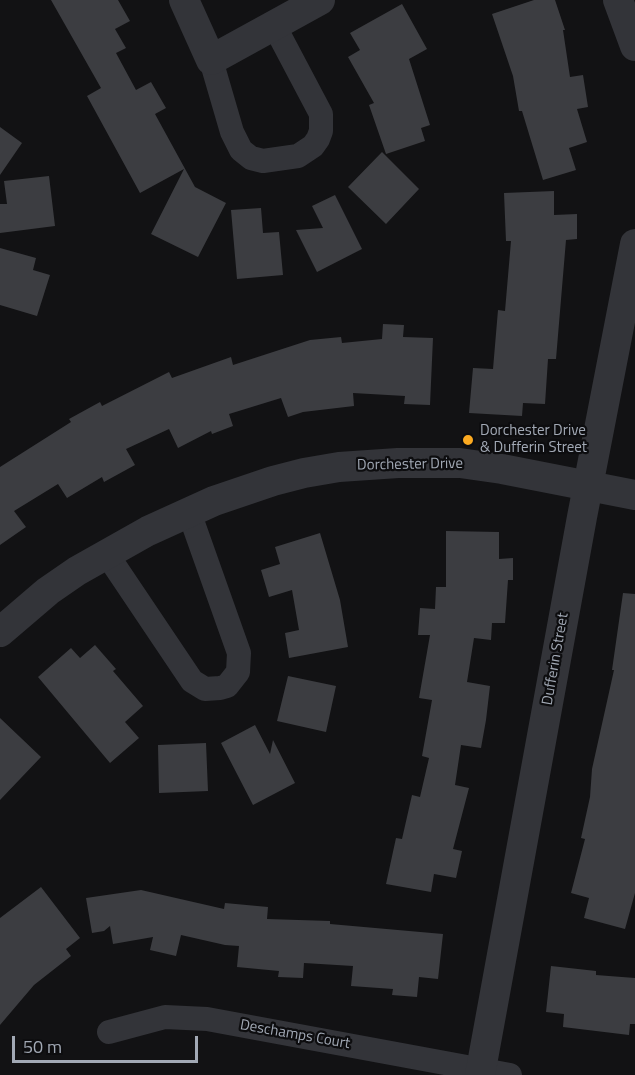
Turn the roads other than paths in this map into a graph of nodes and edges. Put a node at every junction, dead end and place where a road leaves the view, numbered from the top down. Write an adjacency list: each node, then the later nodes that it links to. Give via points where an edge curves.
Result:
1 (184, 0): 6 (street)
2 (320, 0): 4 (street)
3 (618, 0): 5 (street)
4 (274, 26): 6 (street); 6 (street, via 321,114 318,139 298,156 263,161 241,150)
5 (635, 45)
6 (211, 60)
7 (635, 244): 8 (street, Dufferin Street)
8 (588, 486): 9 (street, Dorchester Drive); 10 (street, Dorchester Drive, via 481,466 398,463 304,473); 14 (street, Dufferin Street)
9 (635, 495)
10 (189, 512): 11 (street, Dorchester Drive); 11 (street, via 239,653 238,672 227,686 211,690 192,681)
11 (106, 553): 12 (street, Dorchester Drive, via 48,591)
12 (0, 632)
13 (109, 1032): 14 (street, Deschamps Court, via 165,1017 199,1018)
14 (490, 1073)

